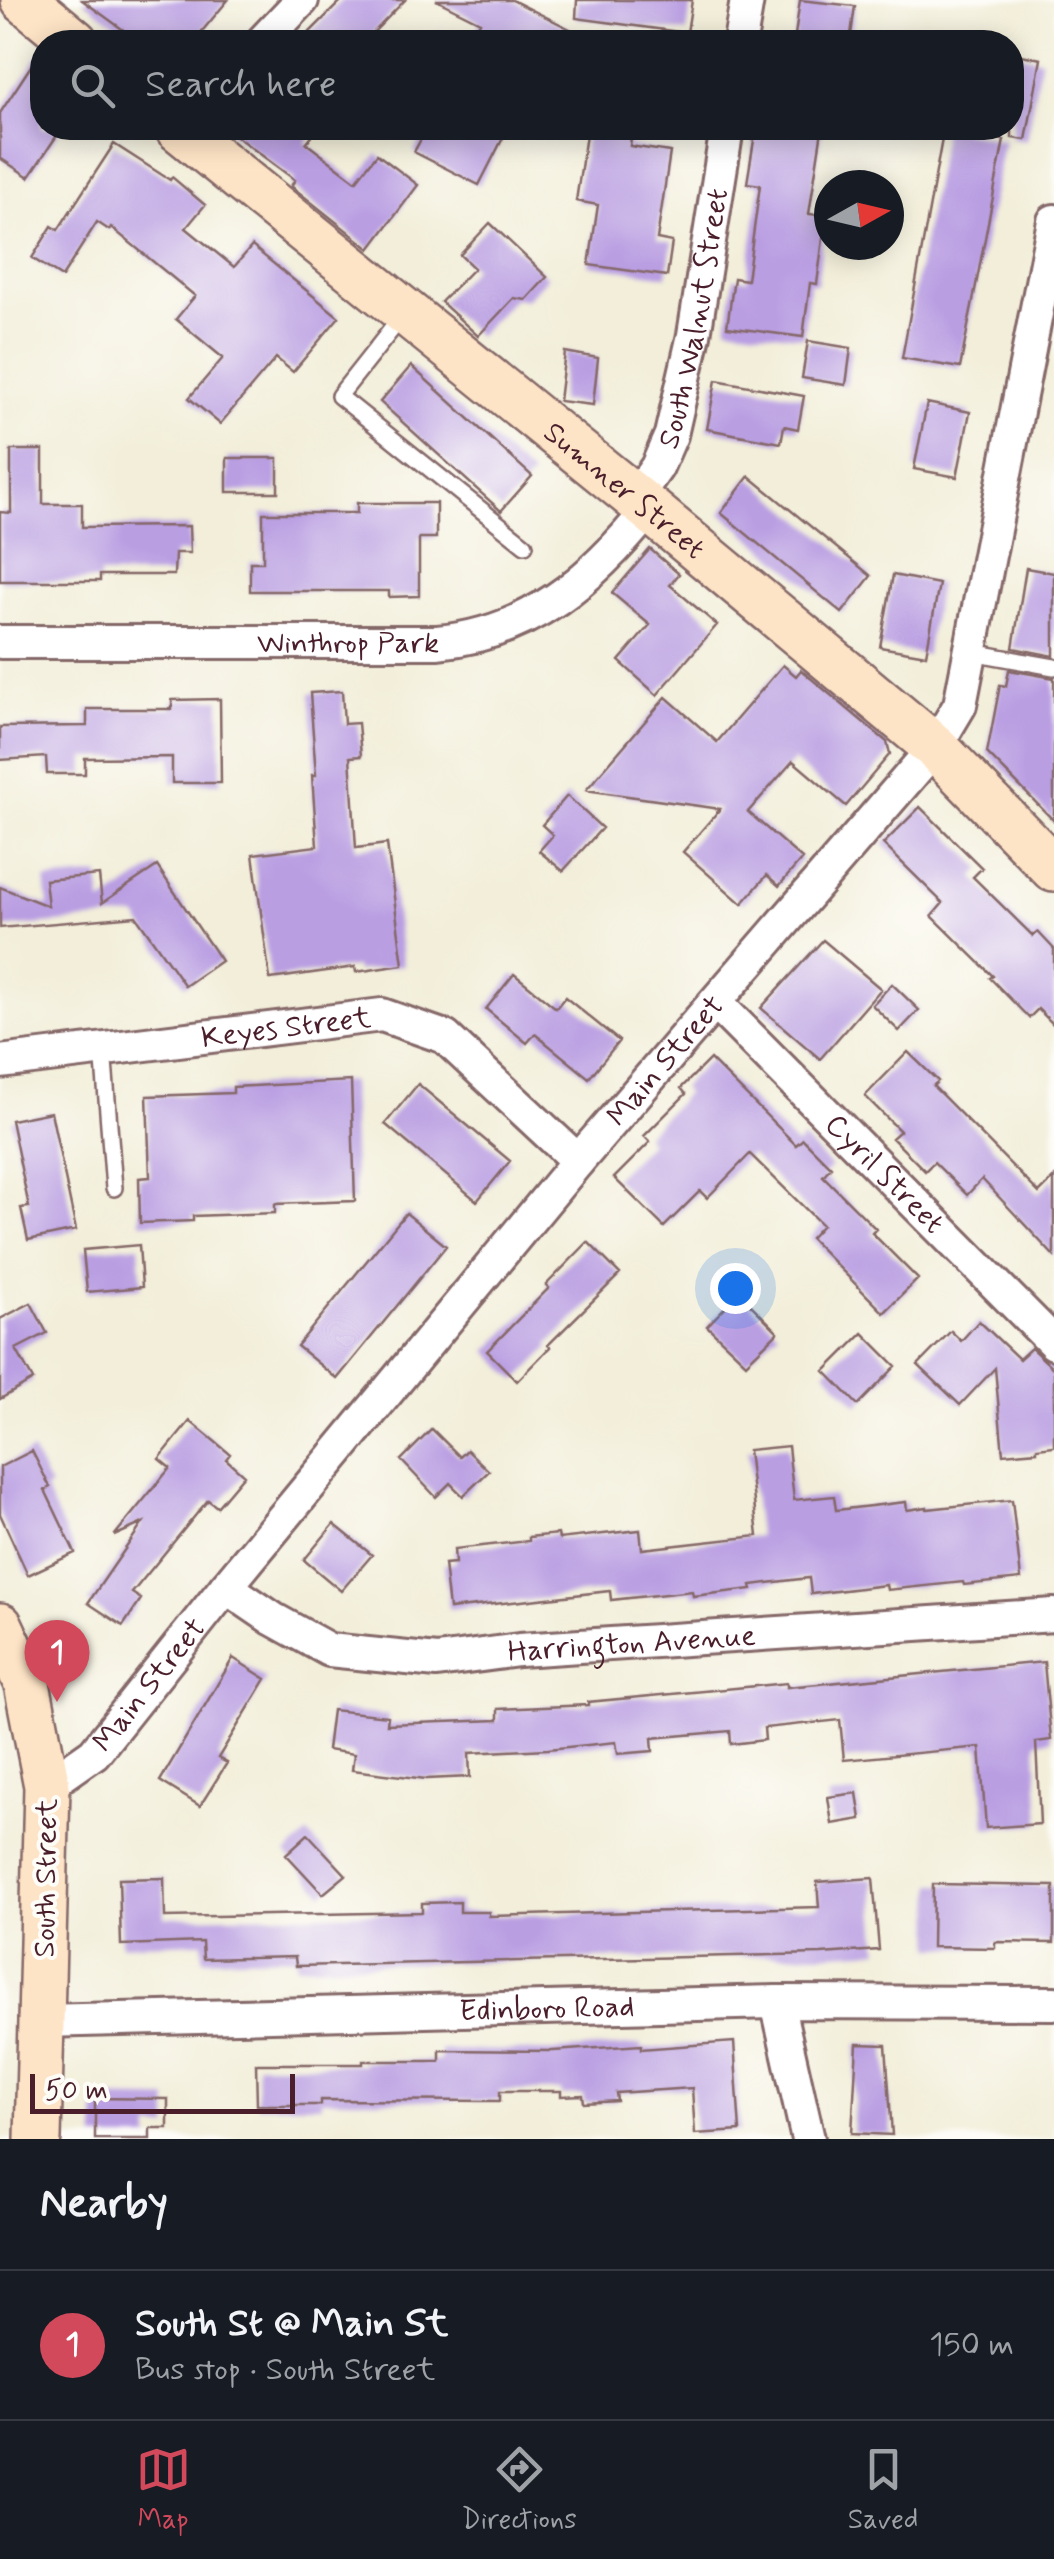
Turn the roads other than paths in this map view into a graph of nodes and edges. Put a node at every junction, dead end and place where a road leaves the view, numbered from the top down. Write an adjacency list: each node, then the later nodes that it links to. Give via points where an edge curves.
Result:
1 (24, 0): 4 (street)
2 (302, 0): 5 (street)
3 (747, 0): 6 (street)
4 (60, 30)
5 (273, 30)
6 (742, 30)
7 (195, 140): 10 (street, Sumner Street)
8 (725, 140): 11 (street, South Walnut Street, via 694,336 670,436)
9 (1054, 221): 14 (street, Main Street)
10 (406, 312): 11 (street, Sumner Street); 12 (lane, via 339,396)
11 (642, 503): 13 (street, Winthrop Park, via 620,544 566,592 515,623 463,640); 16 (street, Sumner Street)
12 (526, 545)
13 (0, 642)
14 (972, 652): 15 (lane); 16 (street, Main Street, via 960,705)
15 (1054, 666)
16 (936, 747): 17 (street, Sumner Street); 18 (street, Main Street)
17 (1049, 859)
18 (716, 1003): 21 (street, Main Street); 23 (street, Cyril Street)
19 (103, 1049): 20 (street, Keyes Street); 21 (street, Keyes Street, via 382,1015 445,1037); 22 (lane)
20 (0, 1062)
21 (578, 1161): 24 (street, Main Street)
22 (114, 1188)
23 (1054, 1342)
24 (226, 1586): 25 (street, Harrington Avenue, via 329,1650 438,1661 539,1648); 27 (street, Main Street, via 94,1752)
25 (1054, 1616)
26 (0, 1626): 27 (street, South Street, via 27,1684)
27 (47, 1786): 30 (street, South Street)
28 (777, 2002): 29 (street, Edinboro Road); 30 (street, Edinboro Road); 32 (street)
29 (1054, 2003)
30 (42, 2021): 31 (street, South Street)
31 (38, 2139)
32 (808, 2139)

